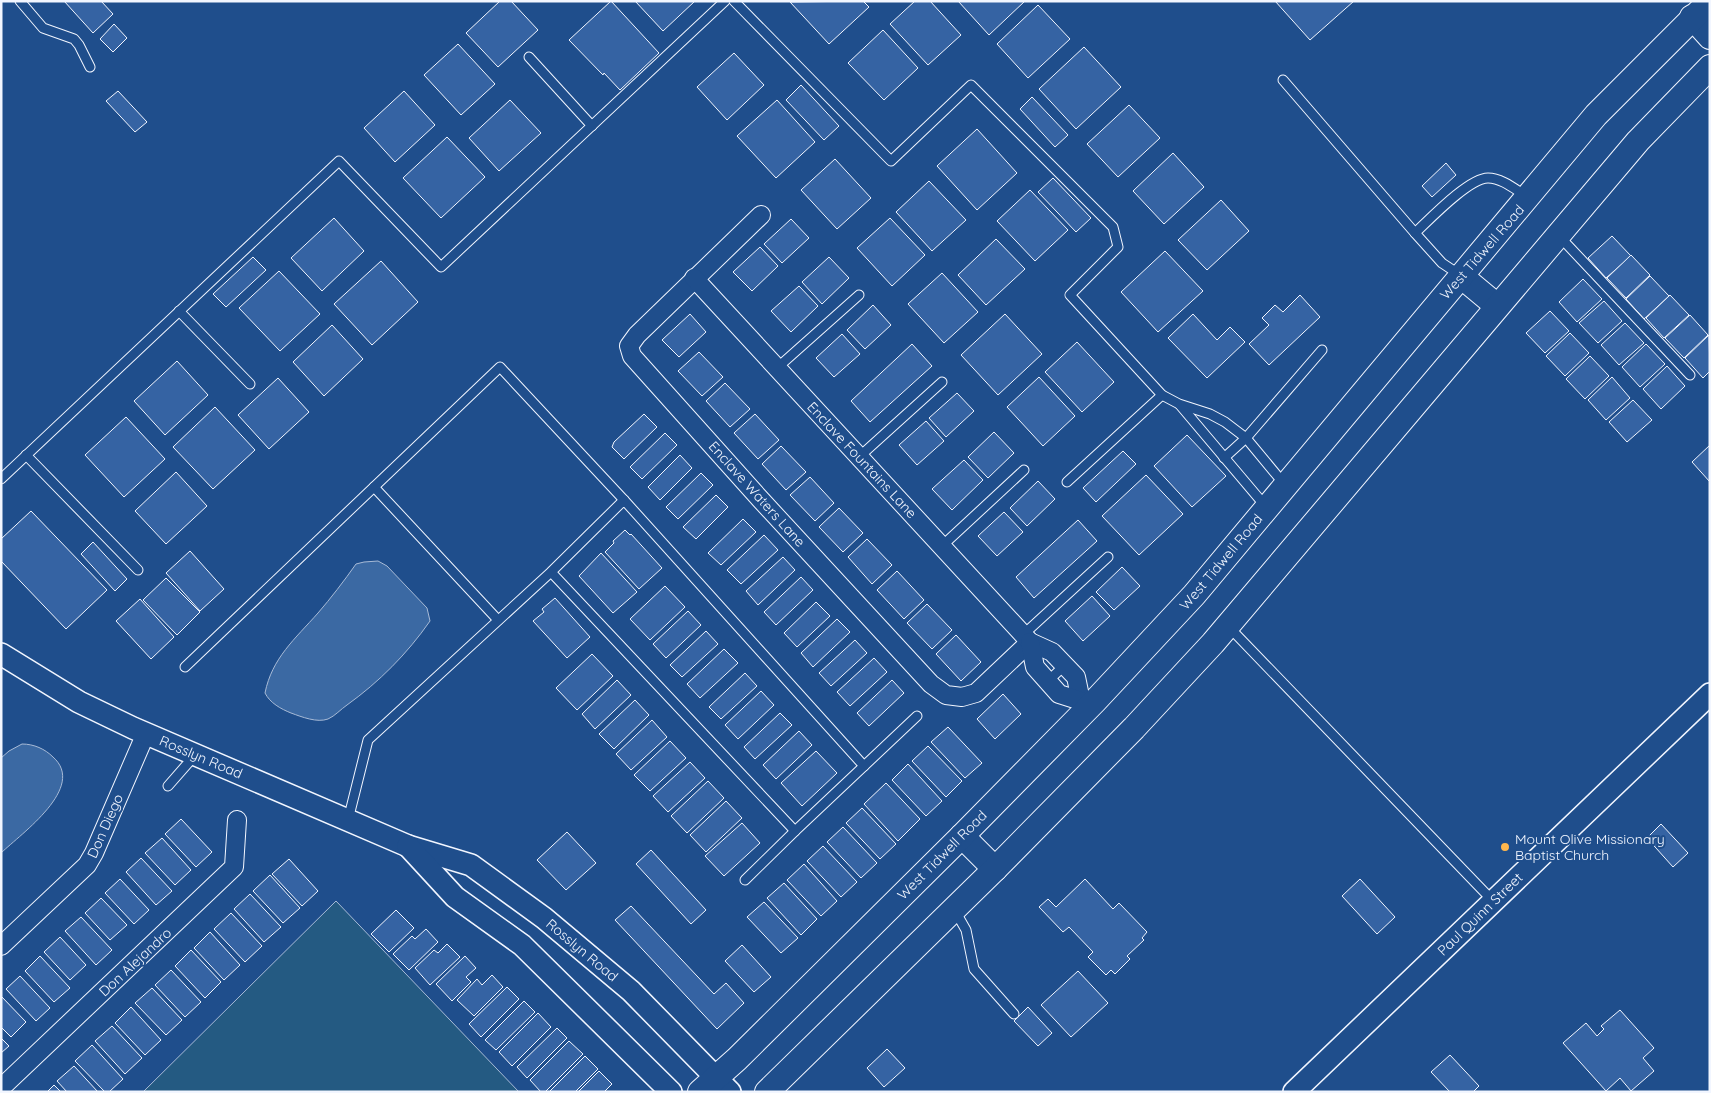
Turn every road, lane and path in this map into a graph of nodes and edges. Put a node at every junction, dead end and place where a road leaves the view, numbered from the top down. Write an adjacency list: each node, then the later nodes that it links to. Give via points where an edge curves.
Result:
1 (20, 1): 8 (lane, via 43,28 74,39)
2 (725, 1): 11 (lane)
3 (734, 1): 26 (lane, via 891,161 970,85 1113,227 1118,247 1070,295)
4 (1710, 1): 5 (main road, West Tidwell Road)
5 (1692, 18): 6 (main road); 12 (main road, West Tidwell Road, via 1596,115)
6 (1710, 37)
7 (530, 57): 11 (lane)
8 (90, 67)
9 (1710, 67): 15 (main road, via 1638,141)
10 (1284, 80): 14 (lane)
11 (592, 126): 20 (lane, via 441,267 339,161)
12 (1529, 198): 14 (lane, via 1504,182 1488,178 1476,181); 16 (main road, West Tidwell Road)
13 (762, 215): 17 (street, Enclave Waters Lane)
14 (1416, 233): 16 (lane, via 1442,263)
15 (1558, 235): 19 (main road); 23 (lane)
16 (1461, 276): 19 (main road); 35 (main road, West Tidwell Road)
17 (694, 278): 22 (street, Enclave Fountains Lane); 45 (street, Enclave Waters Lane, via 636,335 629,346 632,356 931,684 946,695 962,697 976,693)
18 (859, 294): 22 (lane)
19 (1497, 306): 44 (main road)
20 (179, 311): 25 (lane); 29 (lane)
21 (1322, 350): 28 (lane)
22 (777, 368): 30 (street, Enclave Fountains Lane)
23 (1690, 375)
24 (942, 382): 30 (lane)
25 (250, 384)
26 (1162, 394): 27 (lane); 34 (lane)
27 (1179, 404): 28 (lane, via 1210,414); 31 (lane)
28 (1246, 438): 31 (lane); 35 (lane)
29 (26, 455): 33 (lane); 41 (lane)
30 (859, 457): 39 (street, Enclave Fountains Lane)
31 (1224, 458): 38 (lane)
32 (1024, 470): 39 (lane)
33 (1, 479)
34 (1067, 482)
35 (1285, 486): 38 (main road, West Tidwell Road)
36 (374, 487): 37 (lane, via 500,367); 43 (lane); 48 (lane)
37 (624, 500): 42 (lane); 55 (lane)
38 (1267, 508): 51 (main road, West Tidwell Road, via 1194,595)
39 (942, 546): 45 (street, Enclave Fountains Lane)
40 (1108, 557): 45 (lane)
41 (138, 570)
42 (551, 572): 43 (lane); 59 (lane)
43 (498, 620): 58 (lane, via 368,740)
44 (1228, 626): 62 (main road, via 1134,728); 64 (lane)
45 (1027, 638): 47 (street, Enclave Fountains Lane, via 1052,652); 49 (street, via 1035,667)
46 (1, 654): 53 (street, Rosslyn Road, via 79,702)
47 (1065, 665): 49 (lane); 51 (street, Enclave Fountains Lane, via 1076,677)
48 (185, 667)
49 (1048, 681): 51 (street, via 1059,694)
50 (1710, 694): 64 (street, Paul Quinn Street)
51 (1084, 704): 60 (main road, West Tidwell Road)
52 (917, 716): 55 (lane)
53 (146, 733): 54 (street, Rosslyn Road); 66 (street, Don Diego, via 87,865)
54 (196, 754): 56 (lane); 58 (street, Rosslyn Road)
55 (864, 766): 59 (lane)
56 (168, 786)
57 (237, 820): 69 (street, Don Alejandro, via 234,867)
58 (348, 820): 61 (street, Rosslyn Road)
59 (795, 831): 63 (lane)
60 (962, 836): 62 (main road); 68 (main road, West Tidwell Road, via 736,1059)
61 (408, 846): 68 (street, Rosslyn Road, via 471,866 544,918 631,991); 70 (street, Rosslyn Road, via 455,897 522,945)
62 (995, 869): 65 (main road)
63 (745, 880)
64 (1494, 901): 72 (street, Paul Quinn Street)
65 (954, 909): 67 (lane, via 966,930 974,969); 71 (main road)
66 (1, 946)
67 (1014, 1014)
68 (715, 1087)
69 (1, 1088)
70 (671, 1092)
71 (767, 1092)
72 (1294, 1092)

